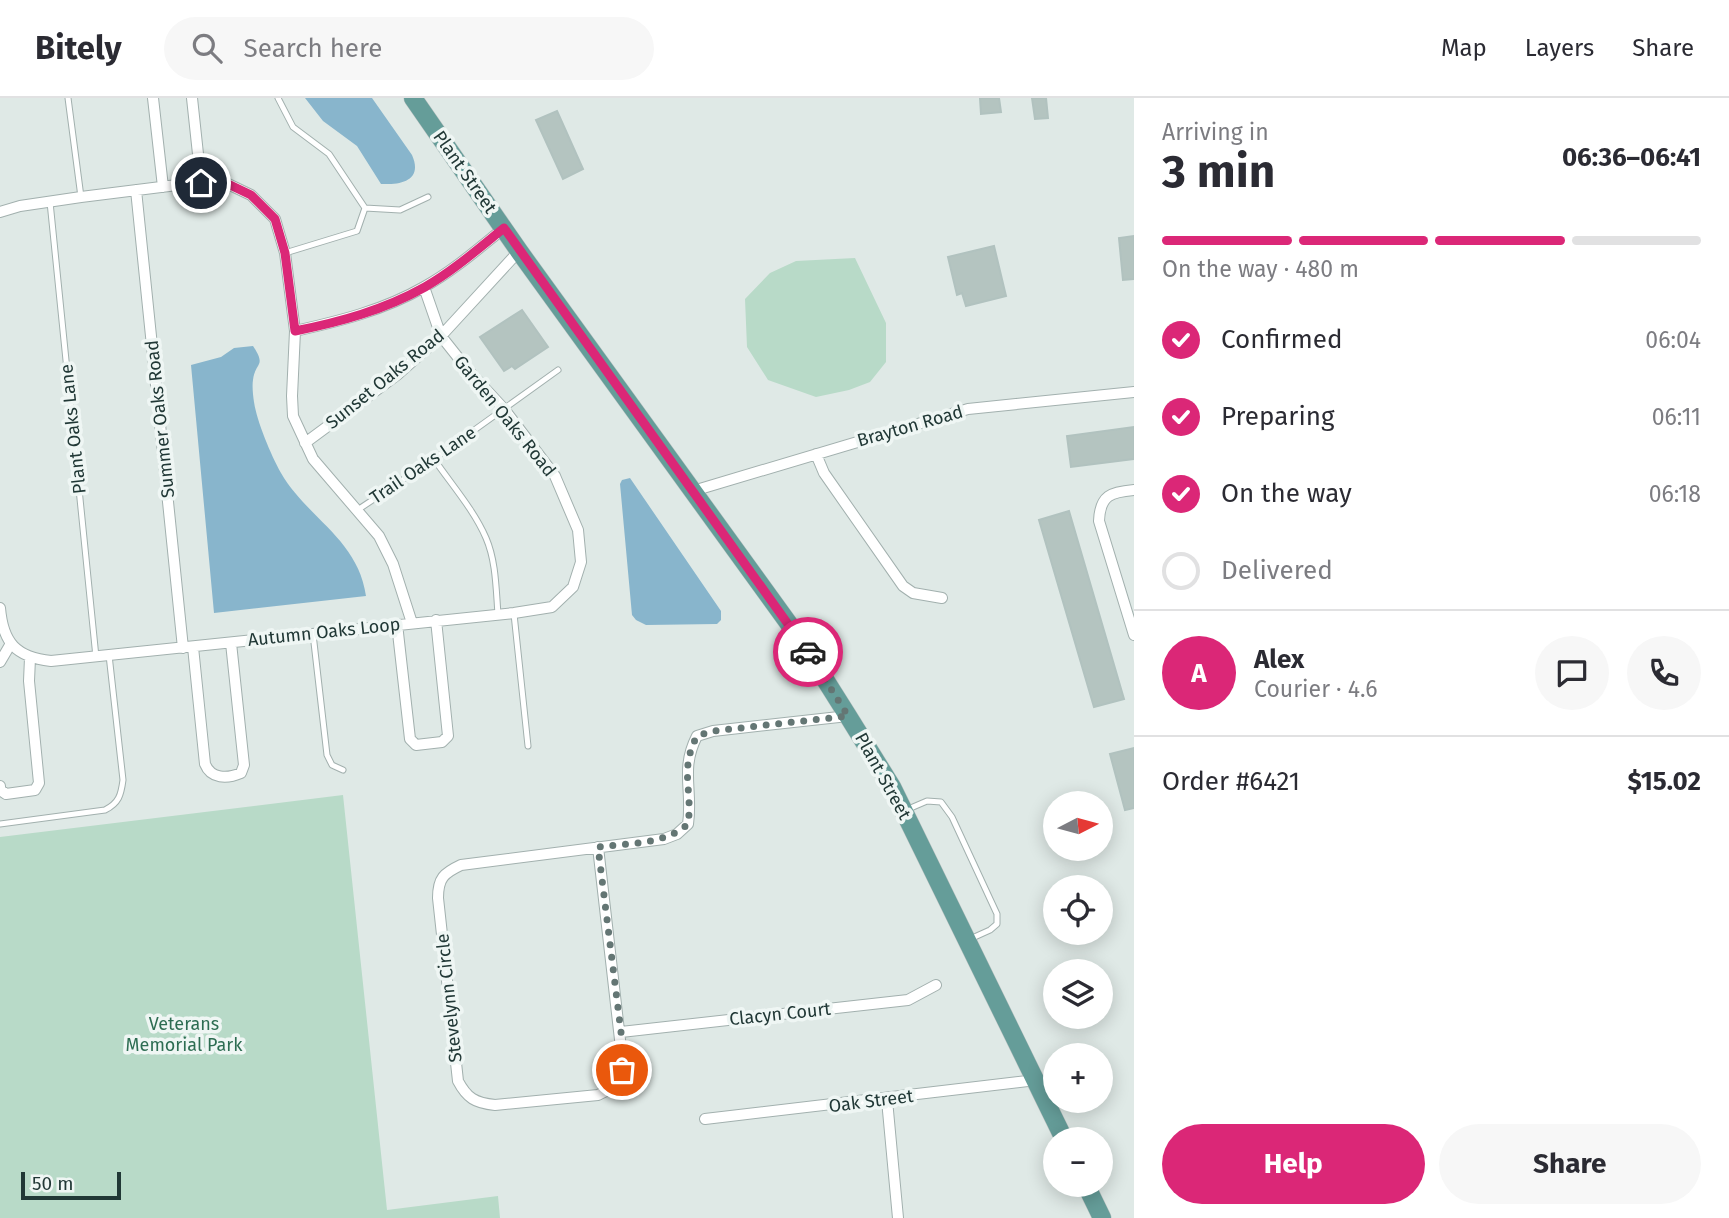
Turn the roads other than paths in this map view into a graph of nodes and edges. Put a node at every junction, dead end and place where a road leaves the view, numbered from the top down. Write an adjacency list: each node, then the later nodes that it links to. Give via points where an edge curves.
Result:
1 (68, 98): 9 (lane)
2 (153, 98): 7 (street)
3 (192, 98): 6 (street)
4 (278, 98): 12 (lane, via 292,127 329,154)
5 (412, 98): 14 (main road, Plant Street)
6 (201, 183): 7 (street, Autumn Oaks Loop); 16 (street, Autumn Oaks Loop, via 228,184 251,195 275,219)
7 (163, 187): 8 (street, Autumn Oaks Loop)
8 (136, 190): 9 (street, Autumn Oaks Loop); 40 (street, Summer Oaks Road)
9 (81, 197): 11 (street, Autumn Oaks Loop)
10 (428, 197): 12 (lane, via 400,210)
11 (50, 202): 13 (street, Autumn Oaks Loop); 42 (lane, Plant Oaks Lane)
12 (365, 208): 16 (lane, via 357,230)
13 (0, 212)
14 (504, 228): 15 (main road, Plant Street); 17 (street)
15 (519, 251): 19 (street, Sunset Oaks Road); 27 (main road, Plant Street)
16 (285, 253): 18 (street, Autumn Oaks Loop)
17 (424, 288): 18 (street, via 352,319); 19 (street, Garden Oaks Road)
18 (295, 331): 23 (street, Autumn Oaks Loop, via 293,416)
19 (441, 336): 22 (street, Garden Oaks Road); 23 (street, Sunset Oaks Road)
20 (558, 370): 22 (lane, Trail Oaks Lane)
21 (1134, 392): 24 (street, Brayton Road, via 968,409)
22 (504, 409): 25 (lane, Trail Oaks Lane); 31 (street, Garden Oaks Road, via 555,476 578,530 581,562 573,587 552,607)
23 (305, 443): 28 (street, Autumn Oaks Loop)
24 (816, 454): 27 (street, Brayton Road); 29 (street, via 824,473 903,586 913,593)
25 (434, 459): 28 (lane, Trail Oaks Lane); 32 (lane, via 487,540)
26 (1134, 490): 37 (street, via 1113,492 1104,499 1099,521)
27 (693, 491): 45 (main road, Plant Street, via 797,635)
28 (356, 511): 34 (street, Autumn Oaks Loop, via 379,536)
29 (942, 598)
30 (0, 608): 39 (street)
31 (514, 613): 32 (street, Garden Oaks Road); 46 (lane)
32 (498, 615): 33 (street, Garden Oaks Road)
33 (436, 620): 34 (street, Garden Oaks Road); 35 (street, via 448,736 442,742 416,745 410,739)
34 (412, 622): 35 (street, Autumn Oaks Loop)
35 (397, 624): 36 (street, Autumn Oaks Loop)
36 (313, 634): 38 (street, Autumn Oaks Loop); 47 (lane, via 327,755 332,765)
37 (1134, 635)
38 (231, 643): 40 (street, Autumn Oaks Loop); 40 (street, Summer Oaks Road, via 244,765 241,773 227,776 214,775 205,764)
39 (10, 645): 43 (street); 44 (street)
40 (188, 647): 41 (street, Autumn Oaks Loop)
41 (109, 655): 42 (street, Autumn Oaks Loop); 50 (lane, via 123,780 114,805)
42 (96, 657): 43 (street, Autumn Oaks Loop)
43 (30, 658): 48 (street, via 39,783 35,790 6,794)
44 (0, 662)
45 (848, 716): 49 (main road, Plant Street); 51 (street, via 697,736 687,766 688,824 664,839)
46 (528, 746)
47 (343, 770)
48 (0, 786)
49 (904, 811): 52 (main road, Plant Street); 52 (lane, via 934,801 942,803 952,817 995,906 997,924)
50 (0, 824)
51 (598, 847): 54 (street, Stevelynn Circle); 54 (street, Stevelynn Circle, via 461,865 446,872 438,883 458,1081 478,1104 598,1094 612,1088 622,1070)
52 (967, 940): 55 (main road, Plant Street)
53 (936, 985): 54 (street, Clacyn Court, via 908,1000)
54 (621, 1032)
55 (1036, 1080): 56 (street, Oak Street); 58 (main road, Plant Street)
56 (887, 1100): 57 (street, Oak Street); 60 (street)
57 (705, 1119)
58 (1058, 1127)
59 (1092, 1197): 61 (main road)
60 (898, 1218)
61 (1102, 1218)

